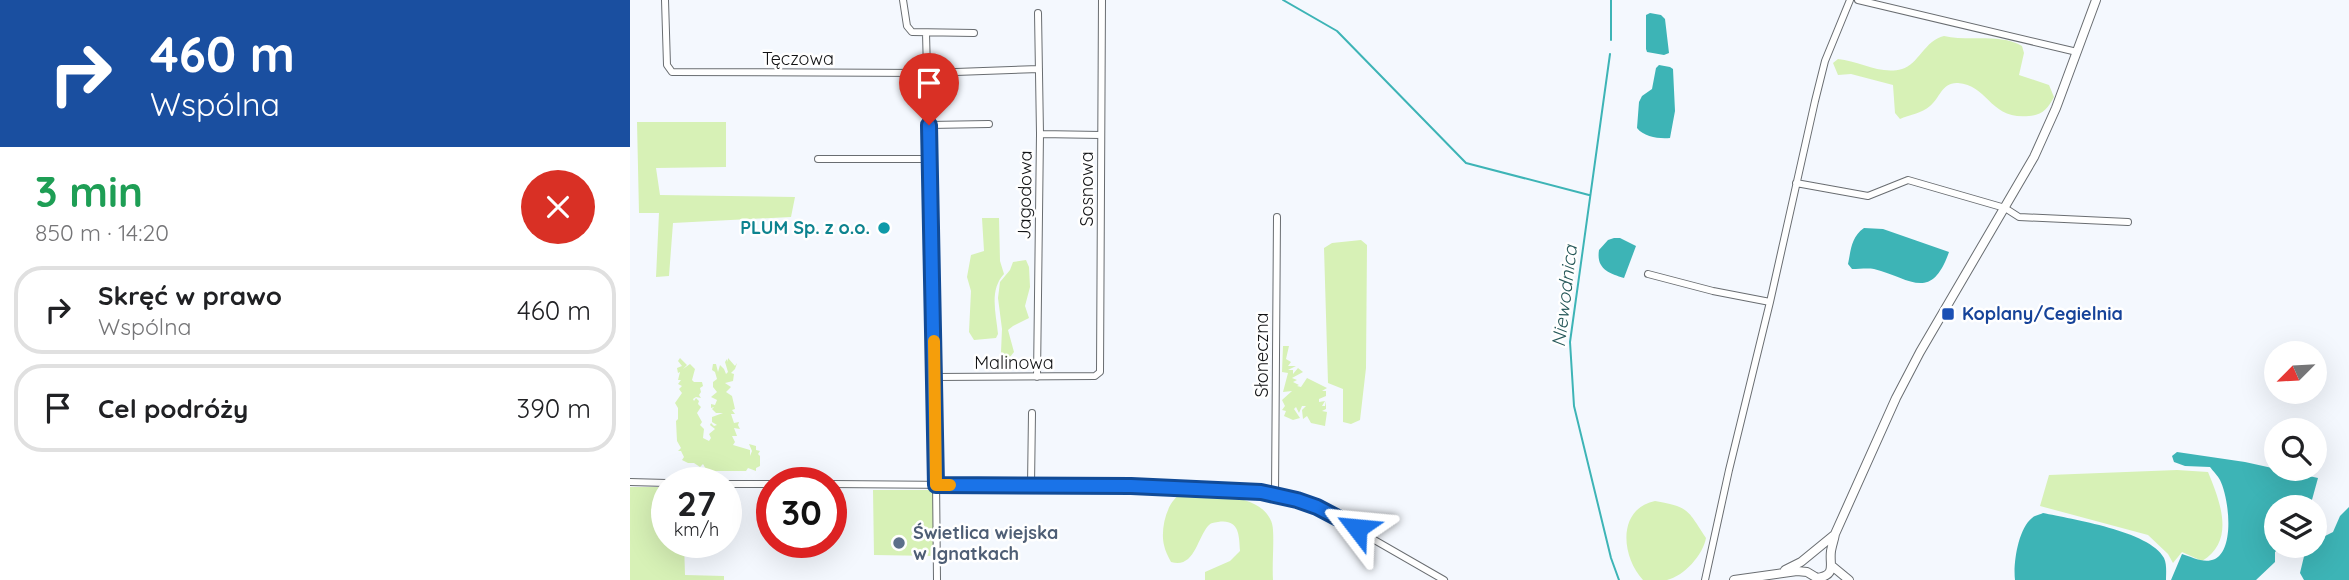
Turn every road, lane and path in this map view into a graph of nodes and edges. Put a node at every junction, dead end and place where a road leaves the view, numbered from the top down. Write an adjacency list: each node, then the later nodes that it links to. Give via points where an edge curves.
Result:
1 (665, 0): 12 (street, Tęczowa, via 667,65 673,72)
2 (904, 0): 8 (street, via 908,28)
3 (1102, 0): 16 (street, Sosnowa)
4 (1850, 0): 19 (street, via 1825,61)
5 (1858, 0): 10 (street)
6 (2096, 0): 10 (street)
7 (1038, 13): 11 (street, Jagodowa)
8 (926, 33): 9 (street); 12 (street)
9 (974, 33)
10 (2077, 51): 20 (street, via 2045,133)
11 (1039, 69): 12 (street, Tęczowa); 15 (street, Jagodowa)
12 (928, 73): 14 (street)
13 (989, 124): 14 (street)
14 (929, 125): 18 (street)
15 (1040, 134): 16 (street); 27 (street, Jagodowa)
16 (1101, 135): 25 (street, Sosnowa, via 1100,372)
17 (818, 159): 18 (street)
18 (930, 159): 26 (street)
19 (1796, 183): 20 (street, via 1868,196 1909,180); 24 (street)
20 (2005, 208): 22 (street, via 2019,217); 35 (street, via 1920,352)
21 (1277, 217): 34 (street, Słoneczna)
22 (2128, 222)
23 (1648, 274): 24 (street)
24 (1770, 302): 44 (street)
25 (1094, 376): 27 (street, Malinowa)
26 (934, 377): 27 (street, Malinowa); 32 (street)
27 (1037, 377)
28 (1032, 413): 33 (street)
29 (630, 482): 30 (street)
30 (651, 483)
31 (847, 484): 32 (street)
32 (936, 485): 33 (street); 42 (street)
33 (1031, 485): 34 (street, via 1209,488)
34 (1275, 494): 43 (street, via 1337,517)
35 (1835, 534): 36 (street); 38 (street)
36 (1816, 550): 37 (street); 38 (street, via 1822,550)
37 (1807, 556): 39 (street); 40 (street)
38 (1831, 562): 41 (street); 47 (street)
39 (1779, 572): 40 (street); 45 (street)
40 (1807, 572): 41 (street, via 1817,578)
41 (1825, 576): 46 (street)
42 (937, 580)
43 (1444, 580)
44 (1705, 580)
45 (1734, 580)
46 (1840, 580)
47 (1849, 580)

